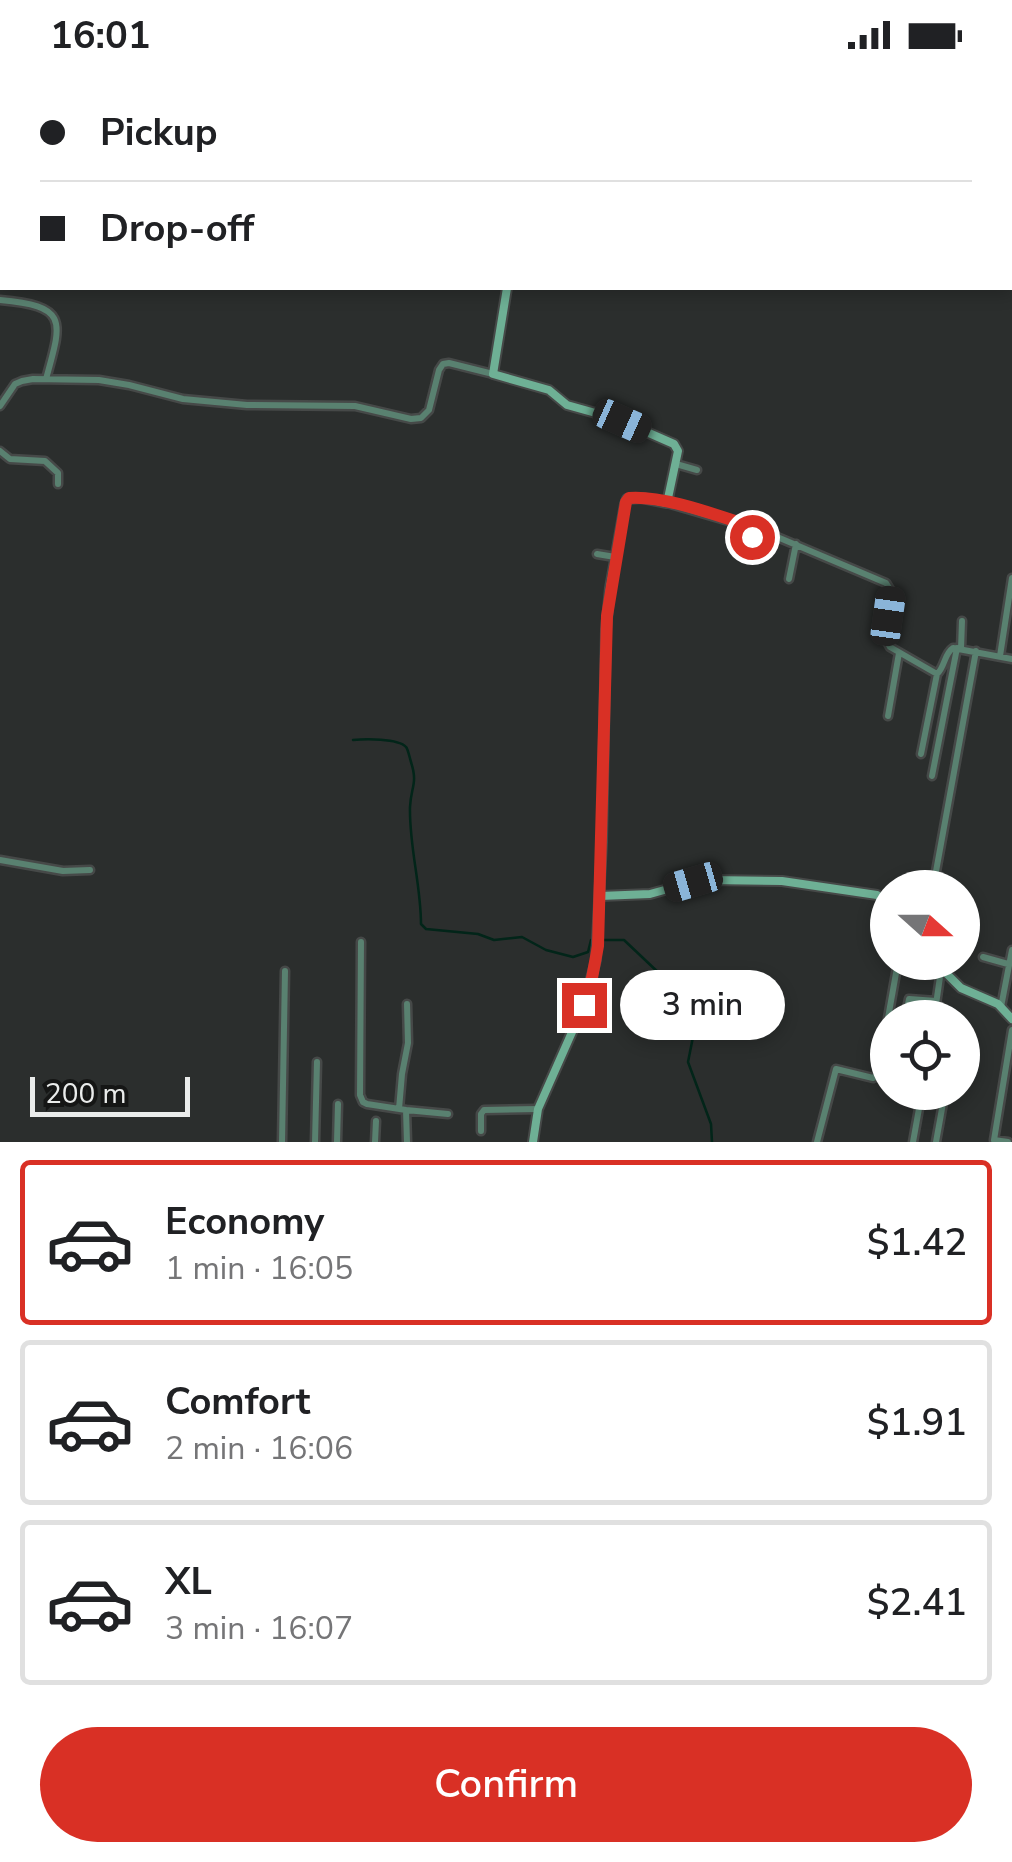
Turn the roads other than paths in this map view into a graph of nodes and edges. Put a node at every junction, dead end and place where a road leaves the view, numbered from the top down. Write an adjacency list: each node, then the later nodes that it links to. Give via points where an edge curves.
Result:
1 (507, 290): 3 (street)
2 (0, 300): 4 (street, via 30,302 58,324)
3 (493, 374): 4 (street, via 443,364 429,410 411,419 355,406 229,404 99,380); 7 (street, via 549,390 567,405 674,444)
4 (46, 379): 5 (street, via 15,384)
5 (0, 406)
6 (0, 451): 9 (street, via 45,461 56,470)
7 (676, 464): 8 (street); 10 (street)
8 (697, 470)
9 (58, 484)
10 (667, 503): 11 (street); 15 (street, via 628,498)
11 (763, 530): 12 (street); 14 (street, via 752,537)
12 (796, 544): 17 (street); 21 (street, via 889,586 884,638)
13 (597, 554): 15 (street)
14 (748, 555)
15 (616, 557): 32 (street, via 605,649)
16 (1012, 578): 22 (street)
17 (789, 579)
18 (962, 622): 19 (street)
19 (959, 648): 20 (street); 24 (street, via 948,652); 27 (street)
20 (976, 651): 22 (street); 30 (street)
21 (899, 653): 24 (street); 25 (street)
22 (1000, 656): 23 (street)
23 (1012, 658)
24 (937, 674): 26 (street)
25 (888, 716)
26 (920, 754)
27 (932, 776)
28 (0, 860): 29 (street)
29 (90, 870)
30 (937, 870)
31 (870, 894): 32 (street, via 782,880 702,881 650,894)
32 (600, 896): 46 (street, via 592,978)
33 (361, 942): 47 (street, via 360,1095 367,1104)
34 (1012, 950): 36 (street)
35 (983, 956): 36 (street)
36 (1008, 964): 40 (street)
37 (285, 972): 54 (street)
38 (954, 980): 40 (street)
39 (408, 1004): 47 (street)
40 (1001, 1007): 41 (street)
41 (1012, 1019)
42 (1012, 1030): 53 (street)
43 (317, 1062): 55 (street)
44 (870, 1077): 60 (street, via 836,1069)
45 (338, 1104): 56 (street)
46 (538, 1109): 52 (street, via 482,1111); 59 (street)
47 (403, 1110): 50 (street); 58 (street)
48 (919, 1110): 61 (street)
49 (941, 1110): 62 (street)
50 (448, 1114)
51 (376, 1120): 57 (street)
52 (481, 1132)
53 (994, 1141): 63 (street)
54 (282, 1142)
55 (315, 1142)
56 (338, 1142)
57 (375, 1142)
58 (407, 1142)
59 (533, 1142)
60 (818, 1142)
61 (913, 1142)
62 (936, 1142)
63 (1008, 1142)

